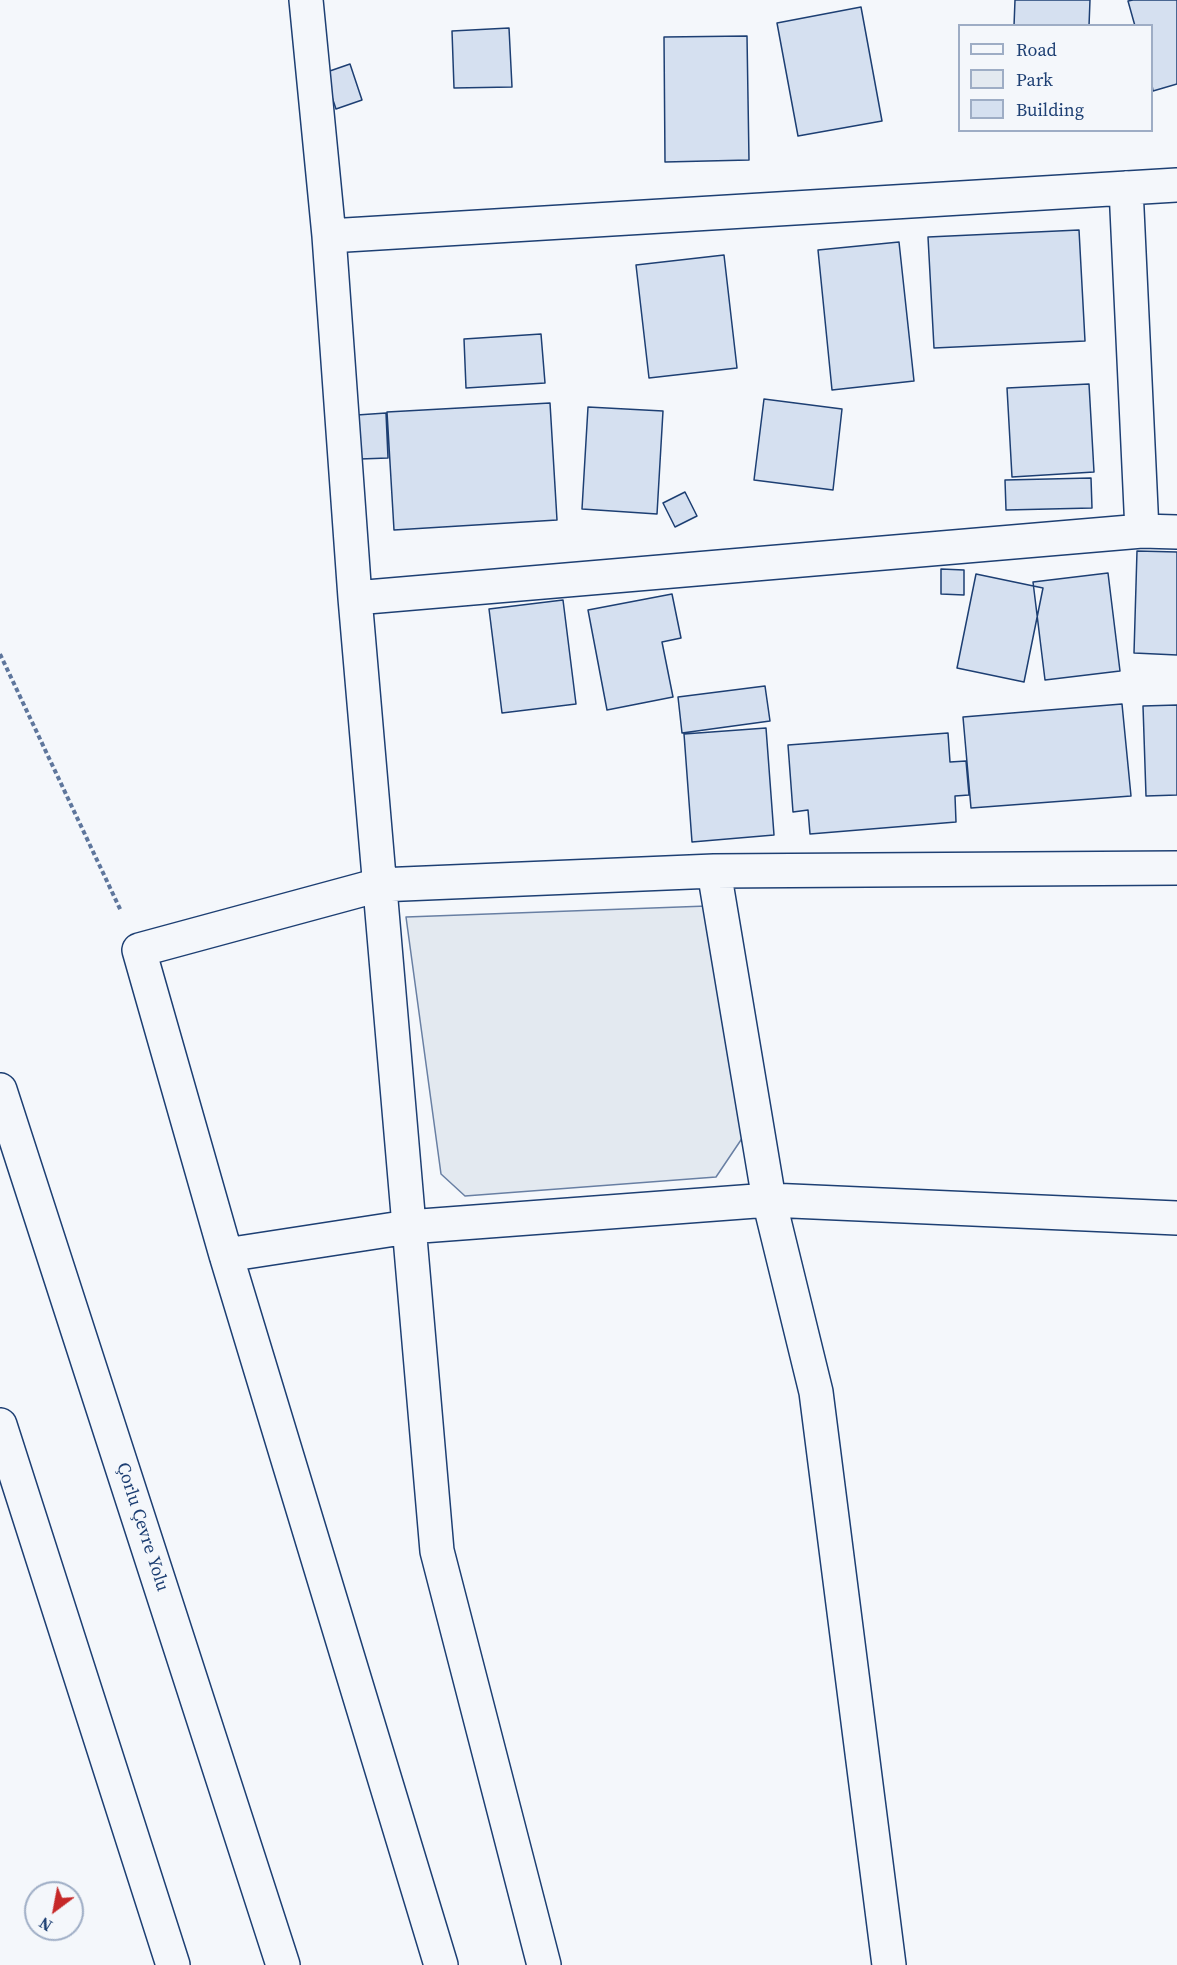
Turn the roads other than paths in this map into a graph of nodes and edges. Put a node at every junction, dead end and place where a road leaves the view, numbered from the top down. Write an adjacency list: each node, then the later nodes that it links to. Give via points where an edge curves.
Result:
1 (306, 0): 4 (main road)
2 (1177, 185): 3 (main road)
3 (1126, 188): 4 (main road); 5 (main road)
4 (329, 236): 7 (main road)
5 (1142, 531): 6 (main road); 7 (main road)
6 (1177, 532)
7 (356, 598): 10 (main road)
8 (1177, 868): 9 (main road)
9 (714, 871): 10 (main road); 12 (main road)
10 (379, 885): 14 (main road); 15 (main road, via 139,950)
11 (0, 1090): 18 (main road, Çorlu Çevre Yolu)
12 (769, 1200): 13 (main road); 14 (main road); 21 (main road, via 816,1392)
13 (1177, 1218)
14 (408, 1227): 15 (main road); 20 (main road, via 437,1551)
15 (226, 1254): 19 (main road)
16 (0, 1425): 17 (main road)
17 (173, 1965)
18 (283, 1965)
19 (441, 1965)
20 (544, 1965)
21 (890, 1965)

